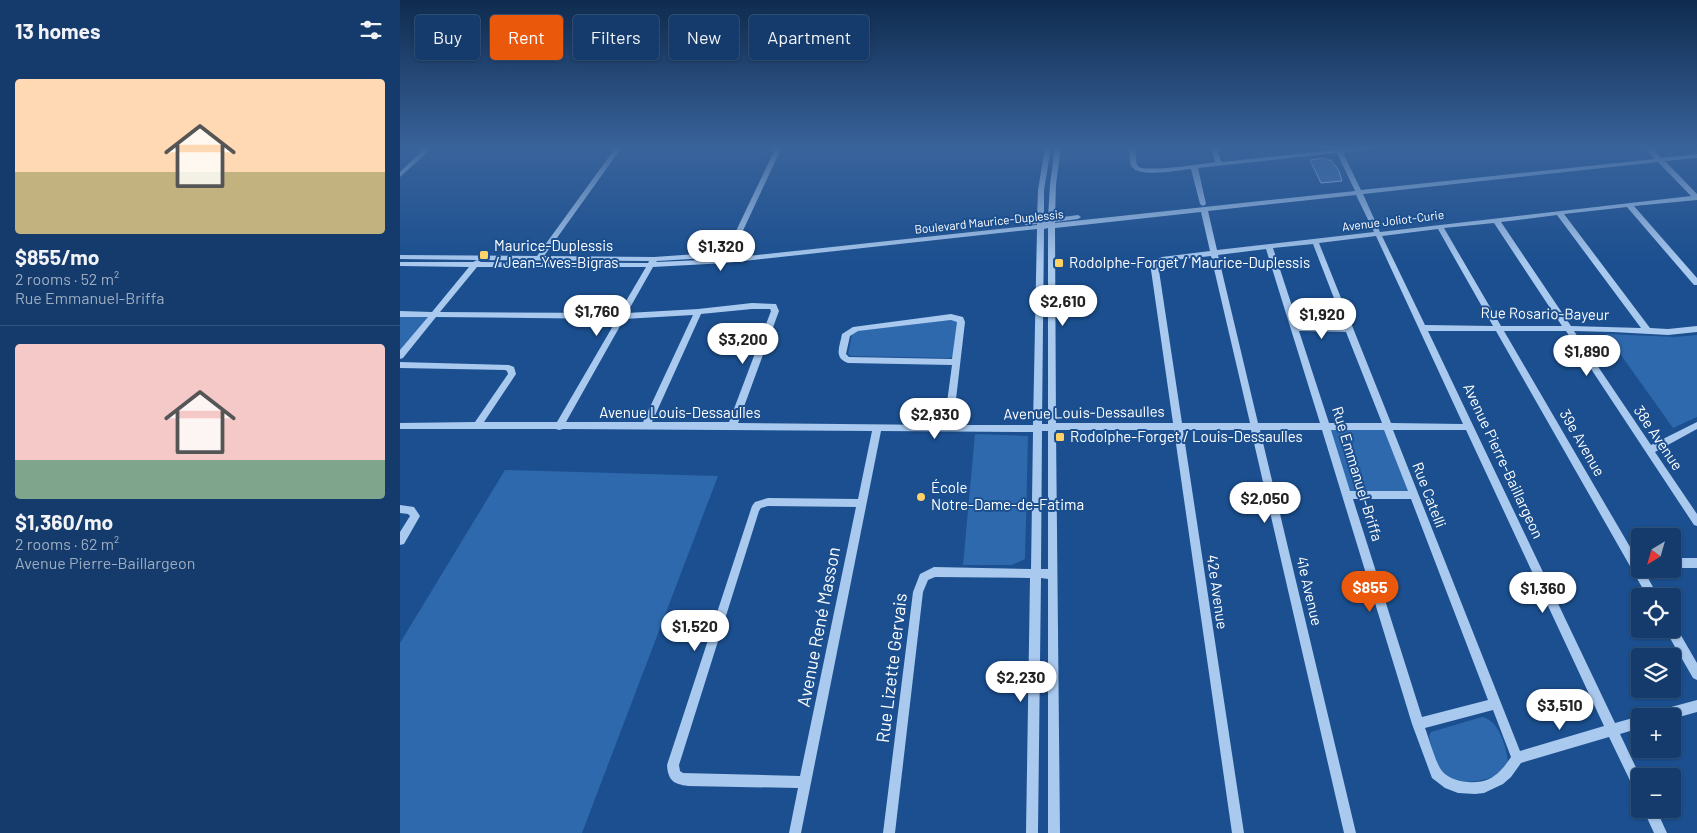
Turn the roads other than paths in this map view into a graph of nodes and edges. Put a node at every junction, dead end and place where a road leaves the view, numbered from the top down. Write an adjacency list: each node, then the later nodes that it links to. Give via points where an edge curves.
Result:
1 (591, 186): 23 (street)
2 (761, 186): 24 (street)
3 (1042, 186): 16 (street)
4 (1053, 186): 15 (street)
5 (1199, 186): 12 (street, 41e Avenue)
6 (1355, 186): 9 (street, Avenue Pierre-Baillargeon)
7 (1396, 186): 9 (street, Boulevard Maurice-Duplessis)
8 (1685, 186): 10 (street)
9 (1357, 190): 12 (street, Boulevard Maurice-Duplessis); 18 (street, Avenue Pierre-Baillargeon)
10 (1697, 198): 11 (street, Avenue Joliot-Curie)
11 (1628, 205): 13 (street, Avenue Joliot-Curie); 29 (street)
12 (1204, 207): 15 (street, Boulevard Maurice-Duplessis); 21 (street, 41e Avenue)
13 (1559, 213): 14 (street, Avenue Joliot-Curie); 42 (street)
14 (1496, 220): 17 (street, Avenue Joliot-Curie); 39 (street, 38e Avenue)
15 (1052, 223): 16 (street, Boulevard Maurice-Duplessis); 56 (street)
16 (1041, 225): 24 (street, Boulevard Maurice-Duplessis); 60 (street)
17 (1440, 227): 18 (street, Avenue Joliot-Curie); 38 (street, 39e Avenue)
18 (1378, 234): 19 (street, Avenue Joliot-Curie); 37 (street, Avenue Pierre-Baillargeon)
19 (1315, 241): 20 (street, Avenue Joliot-Curie); 31 (street, Rue Catelli)
20 (1269, 246): 21 (street, Avenue Joliot-Curie); 30 (street, Rue Emmanuel-Briffa)
21 (1214, 253): 28 (street, Avenue Joliot-Curie, via 1162,259); 52 (street, 41e Avenue)
22 (400, 257): 25 (street, Boulevard Maurice-Duplessis)
23 (538, 258): 25 (street, Boulevard Maurice-Duplessis); 26 (street, Boulevard Maurice-Duplessis)
24 (728, 258): 26 (street, Boulevard Maurice-Duplessis)
25 (477, 261): 26 (street, Boulevard Maurice-Duplessis); 27 (street, Boulevard Maurice-Duplessis); 34 (street)
26 (652, 262): 35 (street)
27 (400, 264)
28 (1154, 266): 51 (street, 42e Avenue)
29 (1697, 283)
30 (1289, 308): 31 (street); 36 (street, Rue Emmanuel-Briffa)
31 (1342, 309): 40 (street, Rue Catelli)
32 (698, 312): 35 (street); 46 (street); 50 (street, via 769,305 775,308)
33 (400, 314): 34 (street)
34 (433, 315): 35 (street); 43 (street)
35 (622, 316): 55 (street)
36 (1295, 328): 40 (street); 53 (street, Rue Emmanuel-Briffa)
37 (1423, 328): 38 (street, Rue Rosario-Bayeur); 57 (street, Avenue Pierre-Baillargeon)
38 (1499, 328): 39 (street, Rue Rosario-Bayeur); 68 (street, 39e Avenue)
39 (1568, 328): 42 (street, Rue Rosario-Bayeur); 61 (street, 38e Avenue)
40 (1349, 329): 54 (street, Rue Catelli)
41 (1697, 329): 42 (street, Rue Rosario-Bayeur, via 1679,332)
42 (1647, 330)
43 (400, 356)
44 (957, 362): 44 (street, via 962,322 951,317 850,330 846,334 842,354 848,360); 59 (street)
45 (400, 365): 49 (street, via 512,369 512,374)
46 (646, 425): 50 (street, Avenue Louis-Dessaulles); 55 (street, Avenue Louis-Dessaulles)
47 (1697, 425): 61 (street)
48 (400, 426): 49 (street, Avenue Louis-Dessaulles)
49 (477, 426): 55 (street, Avenue Louis-Dessaulles)
50 (732, 426): 58 (street, Avenue Louis-Dessaulles)
51 (1178, 426): 52 (street, Avenue Louis-Dessaulles); 56 (street, Avenue Louis-Dessaulles); 89 (street, 42e Avenue)
52 (1255, 426): 53 (street, Avenue Louis-Dessaulles); 90 (street, 41e Avenue)
53 (1324, 426): 54 (street, Avenue Louis-Dessaulles); 62 (street, Rue Emmanuel-Briffa)
54 (1387, 426): 57 (street, Avenue Louis-Dessaulles); 63 (street, Rue Catelli)
55 (558, 427)
56 (1052, 427): 60 (street, Avenue Louis-Dessaulles); 72 (street)
57 (1469, 427): 80 (street, Avenue Pierre-Baillargeon)
58 (877, 428): 59 (street, Avenue Louis-Dessaulles); 64 (street, Avenue René Masson)
59 (948, 428): 60 (street, Avenue Louis-Dessaulles)
60 (1038, 428): 71 (street)
61 (1650, 450): 66 (street, 38e Avenue)
62 (1346, 495): 63 (street); 78 (street, Rue Emmanuel-Briffa)
63 (1413, 495): 75 (street, Rue Catelli)
64 (861, 503): 83 (street, Avenue René Masson); 83 (street, via 768,502 755,509 673,765 674,774 680,779)
65 (400, 509): 67 (street, via 414,513)
66 (1697, 522)
67 (400, 541)
68 (1631, 552)
69 (1681, 563): 70 (street)
70 (1697, 563)
71 (1036, 574): 72 (street, Rue Lizette Gervais); 86 (street, Rue Lizette Gervais, via 934,572 924,577 918,592); 87 (street)
72 (1053, 574): 88 (street)
73 (1676, 638): 74 (street)
74 (1697, 674)
75 (1495, 704): 78 (street); 81 (street, Rue Catelli)
76 (1697, 706): 77 (street)
77 (1681, 710)
78 (1418, 724): 81 (street, Rue Emmanuel-Briffa, via 1433,768 1448,784 1477,787 1498,781)
79 (1631, 725): 80 (street)
80 (1612, 730): 81 (street); 82 (street, Avenue Pierre-Baillargeon)
81 (1517, 758)
82 (1631, 770)
83 (805, 782): 85 (street, Avenue René Masson)
84 (1654, 818): 91 (street)
85 (795, 833)
86 (889, 833)
87 (1032, 833)
88 (1054, 833)
89 (1238, 833)
90 (1350, 833)
91 (1661, 833)

